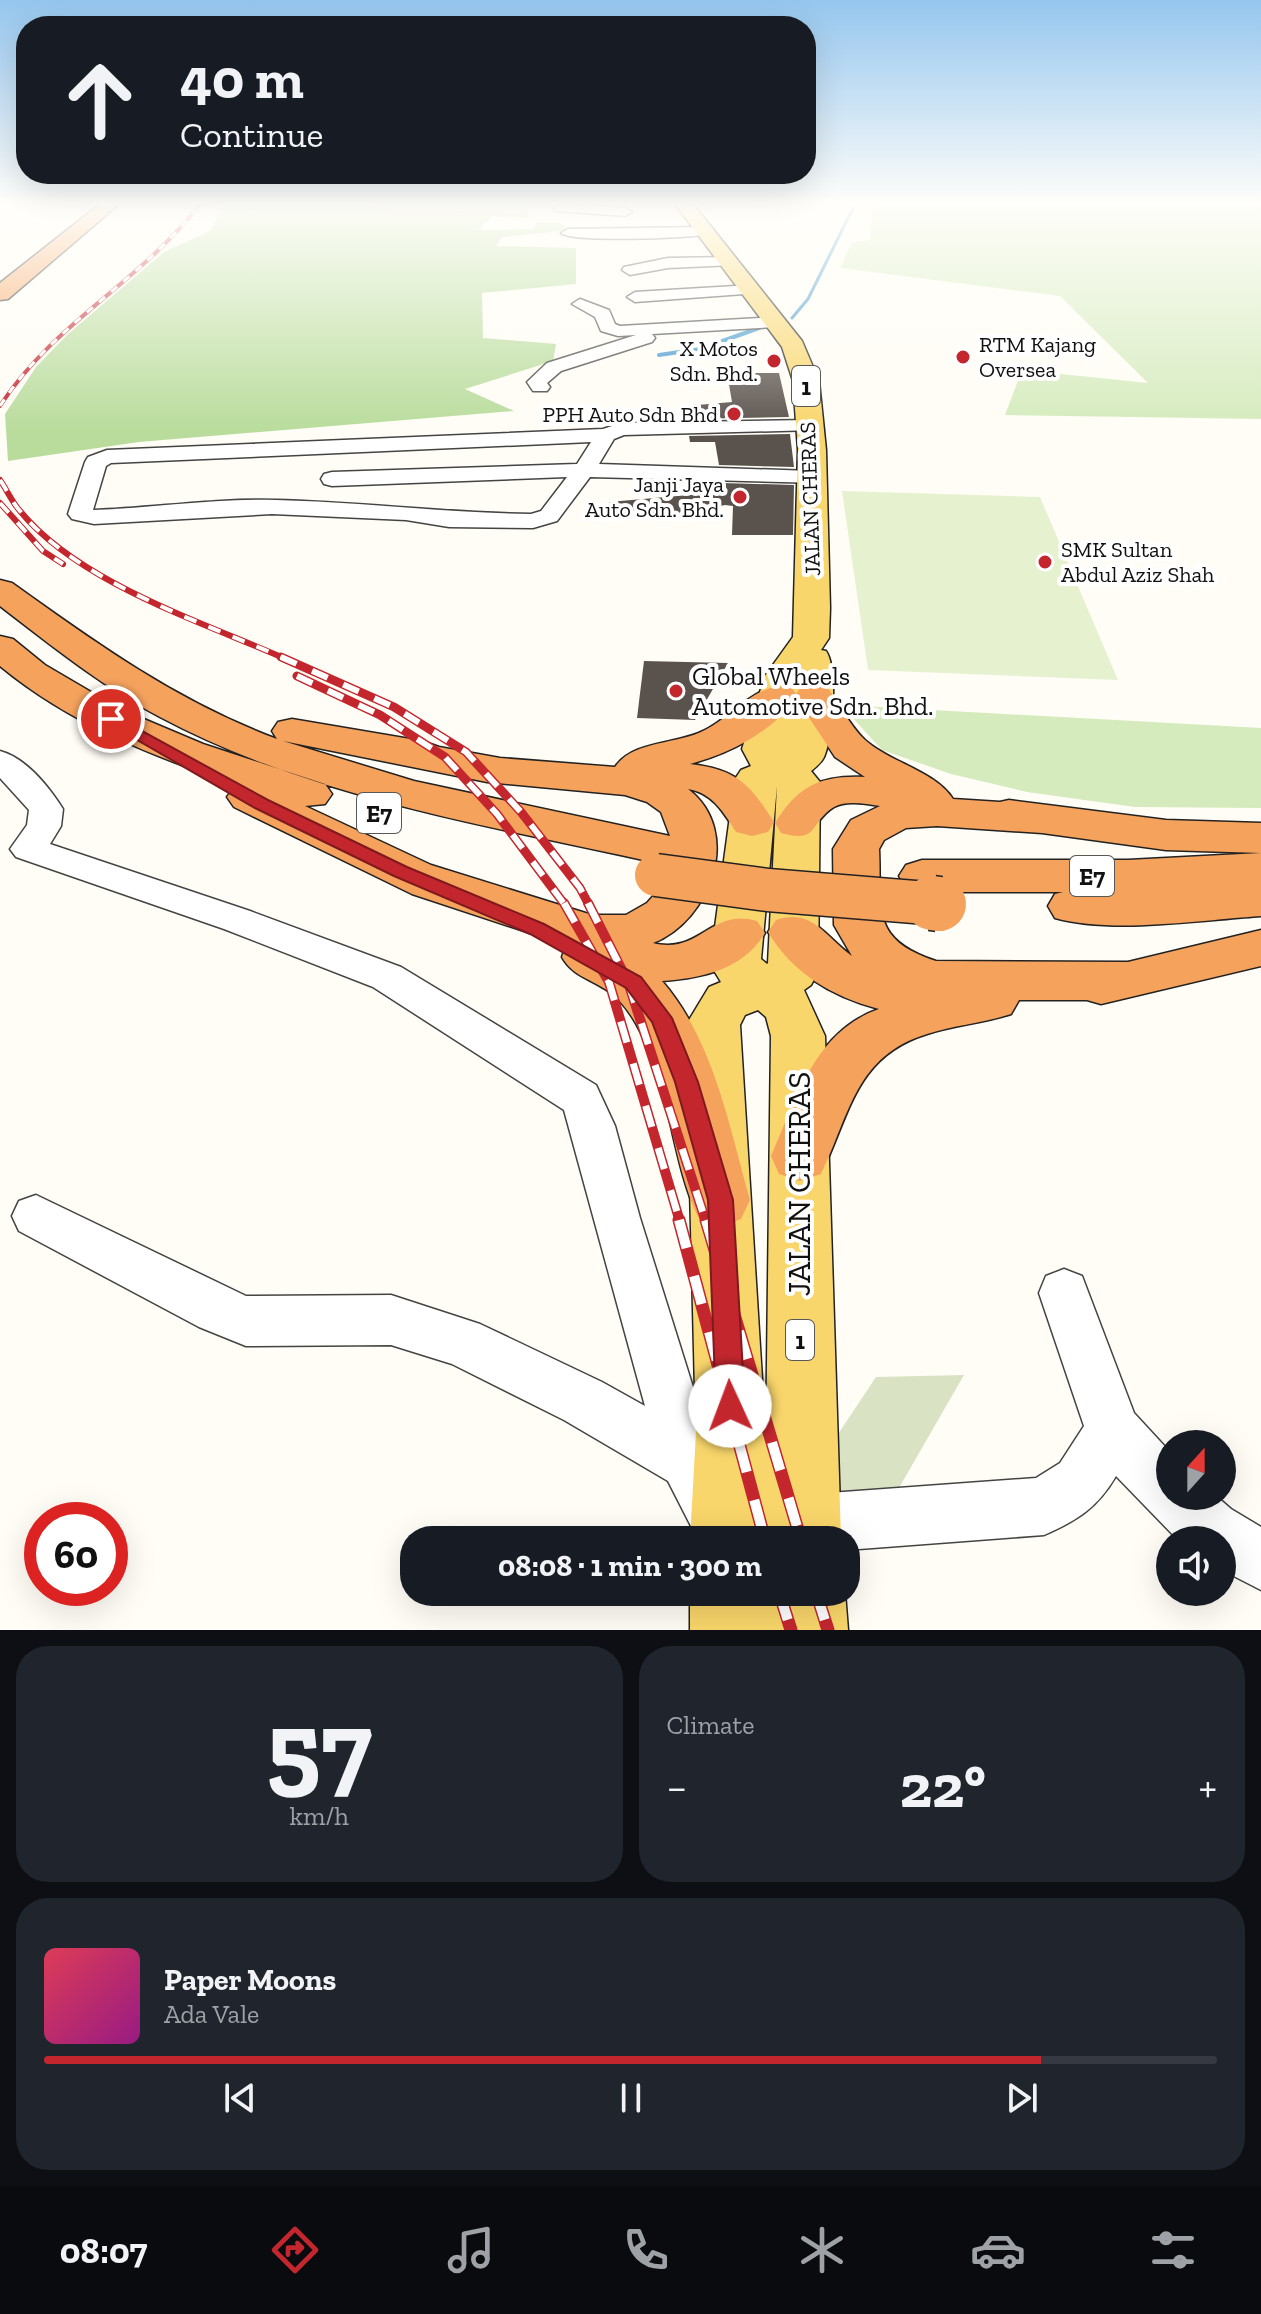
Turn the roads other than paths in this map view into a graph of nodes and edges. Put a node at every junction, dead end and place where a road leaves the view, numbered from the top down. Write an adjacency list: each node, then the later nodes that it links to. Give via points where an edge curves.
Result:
1 (17, 280): 4 (highway)
2 (744, 280): 3 (main road, JALAN CHERAS / 1)
3 (752, 290): 5 (street); 7 (main road, JALAN CHERAS / 1)
4 (0, 294)
5 (635, 297)
6 (580, 304): 8 (street, via 603,314 610,330)
7 (776, 322): 8 (street); 10 (main road, JALAN CHERAS / 1, via 801,361)
8 (655, 330): 9 (street, via 638,343 554,367 537,382)
9 (540, 387)
10 (809, 426): 11 (street, via 629,428); 13 (main road, JALAN CHERAS / 1)
11 (606, 435): 12 (street); 12 (street, via 107,457 96,462 80,514 272,507 533,521 549,516)
12 (584, 470): 13 (street); 14 (street)
13 (812, 478): 17 (main road, JALAN CHERAS / 1, via 810,641 816,680)
14 (332, 479)
15 (0, 590): 18 (highway, E7)
16 (0, 647): 18 (highway, E7, via 26,671)
17 (796, 696): 21 (highway, via 724,739 686,754); 22 (main road, JALAN CHERAS / 1, via 805,755); 23 (highway, via 850,748 895,779)
18 (124, 703): 19 (highway); 29 (highway, via 262,804); 30 (highway, E7, bridge, via 242,773 417,823 659,862 768,890)
19 (393, 750): 21 (highway); 29 (highway, via 664,792 684,808 692,825 694,854 683,893 666,914 634,933 601,934 552,923)
20 (0, 761): 44 (street, via 46,809 44,826 28,849 387,977 581,1098)
21 (603, 766): 25 (highway, via 710,779 733,794)
22 (781, 768): 25 (main road, JALAN CHERAS / 1, via 756,779); 26 (main road, via 799,782)
23 (948, 803): 24 (highway); 26 (highway, via 836,792 815,799)
24 (1039, 819): 27 (highway, via 1166,835); 36 (highway, via 937,812 897,815 867,830 856,849 858,925 873,949 894,966 935,980)
25 (752, 822): 34 (main road, JALAN CHERAS / 1)
26 (797, 823): 33 (main road)
27 (1261, 838)
28 (1261, 869): 30 (highway, E7)
29 (400, 871): 32 (highway)
30 (930, 890): 31 (highway, E7, via 1149,907)
31 (1261, 899)
32 (537, 929): 34 (highway, via 659,963 699,960); 40 (highway, via 633,982 661,1018 687,1082)
33 (793, 932): 37 (main road, via 793,972); 38 (highway, via 845,979 890,994)
34 (740, 933): 37 (main road, JALAN CHERAS / 1, via 735,964)
35 (1261, 948): 36 (highway)
36 (1128, 981): 38 (highway)
37 (762, 986): 39 (main road, JALAN CHERAS / 1, via 787,1006 798,1036); 40 (main road, via 727,1001 713,1025)
38 (1005, 998): 39 (highway, via 921,1013 877,1033 847,1057)
39 (800, 1156): 49 (main road, JALAN CHERAS / 1)
40 (720, 1200): 48 (main road, via 731,1432)
41 (36, 1216): 44 (street, via 246,1321 391,1320 462,1342 583,1401)
42 (1064, 1293): 43 (street)
43 (1113, 1431): 45 (street); 50 (street, via 1080,1483 1044,1506)
44 (688, 1461): 47 (street)
45 (1156, 1478)
46 (1188, 1510): 51 (street)
47 (721, 1526)
48 (728, 1526)
49 (806, 1526)
50 (860, 1546)
51 (1261, 1560)
52 (729, 1606): 55 (main road)
53 (808, 1606): 56 (main road, JALAN CHERAS / 1)
54 (823, 1606): 57 (street)
55 (730, 1630)
56 (808, 1630)
57 (831, 1630)

